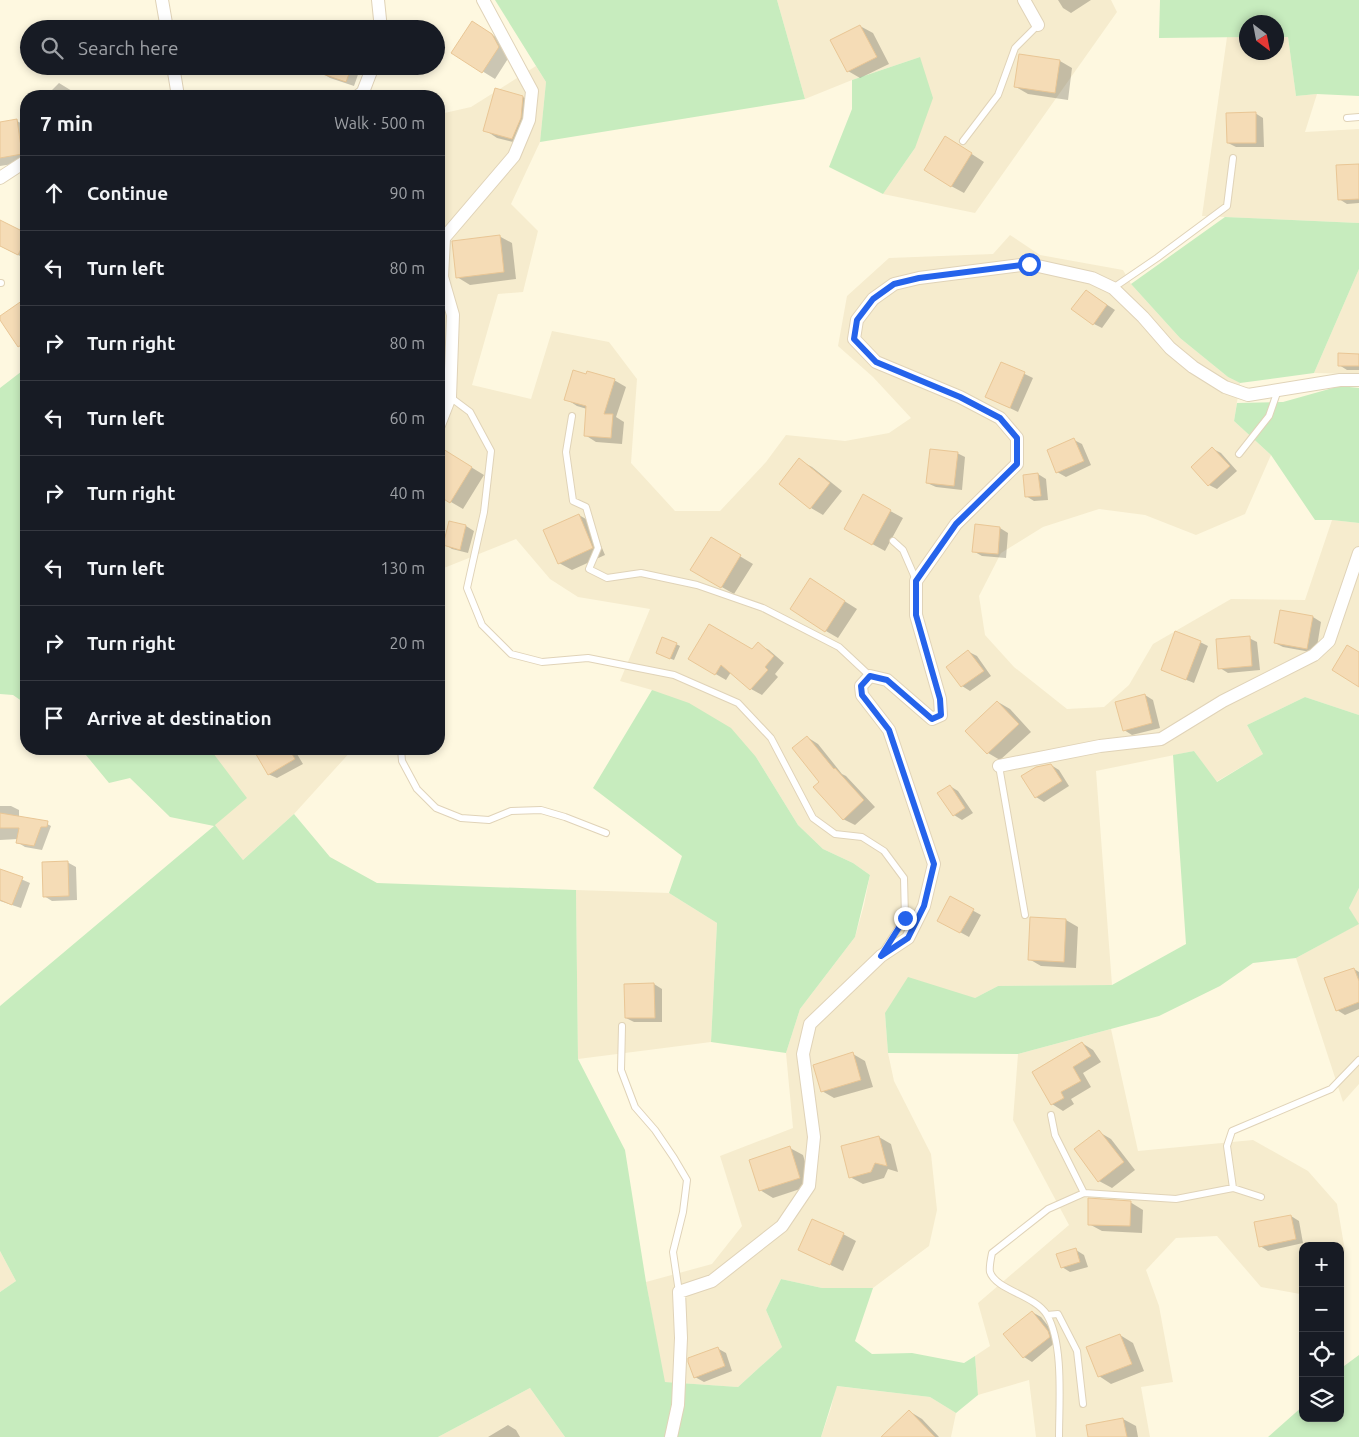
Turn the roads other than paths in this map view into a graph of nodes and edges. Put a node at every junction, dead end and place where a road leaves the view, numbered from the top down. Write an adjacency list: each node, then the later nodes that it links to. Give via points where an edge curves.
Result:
1 (162, 0): 5 (street)
2 (378, 0): 6 (street)
3 (483, 0): 18 (street, via 532,91 529,120 514,156)
4 (1024, 0): 7 (street)
5 (165, 20)
6 (379, 20)
7 (1038, 25): 14 (lane, via 1015,48 998,95)
8 (174, 75): 10 (street)
9 (370, 75): 11 (street)
10 (177, 90)
11 (364, 90)
12 (1347, 118): 13 (lane)
13 (1359, 118)
14 (963, 141)
15 (1233, 158): 20 (lane, via 1227,206)
16 (20, 165): 17 (street)
17 (0, 178)
18 (445, 237)
19 (445, 287): 23 (street, via 453,315)
20 (1113, 288): 22 (street, via 1170,348 1225,387 1248,395); 29 (street, via 1092,278 1029,264 1003,267 894,284 873,299 857,320 854,339 876,362 960,397 1000,418 1017,438 1017,464 956,524)
21 (1359, 380): 22 (street)
22 (1278, 390): 26 (lane, via 1269,416)
23 (450, 397): 24 (street); 35 (lane, via 470,412 491,451 484,512 467,588 482,625 511,654 542,662 588,658 674,675 738,703 771,738 814,818 835,834 862,837 884,851 904,878 905,918)
24 (445, 410)
25 (572, 416): 30 (lane, via 566,452 572,501 586,507 598,548 589,569 607,578 641,573 697,585 763,608 839,647)
26 (1239, 454)
27 (893, 540): 29 (lane, via 903,550)
28 (1359, 553): 32 (street, via 1329,640 1314,655 1222,701 1161,739 1100,746)
29 (916, 581): 30 (street, via 916,615 940,699 941,715 932,719 887,680)
30 (870, 676): 35 (street, via 861,686 862,695 889,730 934,864 924,906 908,938)
31 (401, 755): 33 (lane, via 418,789 436,808 461,818 489,820 512,811 541,810)
32 (999, 766): 34 (lane)
33 (606, 833)
34 (1025, 915)
35 (881, 956): 42 (street, via 810,1024 803,1054 814,1137 809,1186 782,1226 712,1282)
36 (622, 1026): 42 (lane, via 622,1070 635,1107 655,1130 687,1180 673,1252)
37 (1359, 1060): 39 (lane, via 1331,1090 1232,1131 1227,1146)
38 (1051, 1115): 40 (lane, via 1055,1135)
39 (1233, 1188): 40 (lane, via 1176,1199); 41 (lane)
40 (1084, 1193): 43 (lane, via 1048,1209 992,1253 990,1272 998,1283 1030,1298)
41 (1261, 1197)
42 (679, 1292): 45 (street, via 678,1405)
43 (1047, 1315): 44 (lane, via 1058,1314 1077,1351); 46 (lane, via 1056,1338 1059,1367)
44 (1084, 1404)
45 (671, 1437)
46 (1059, 1437)

